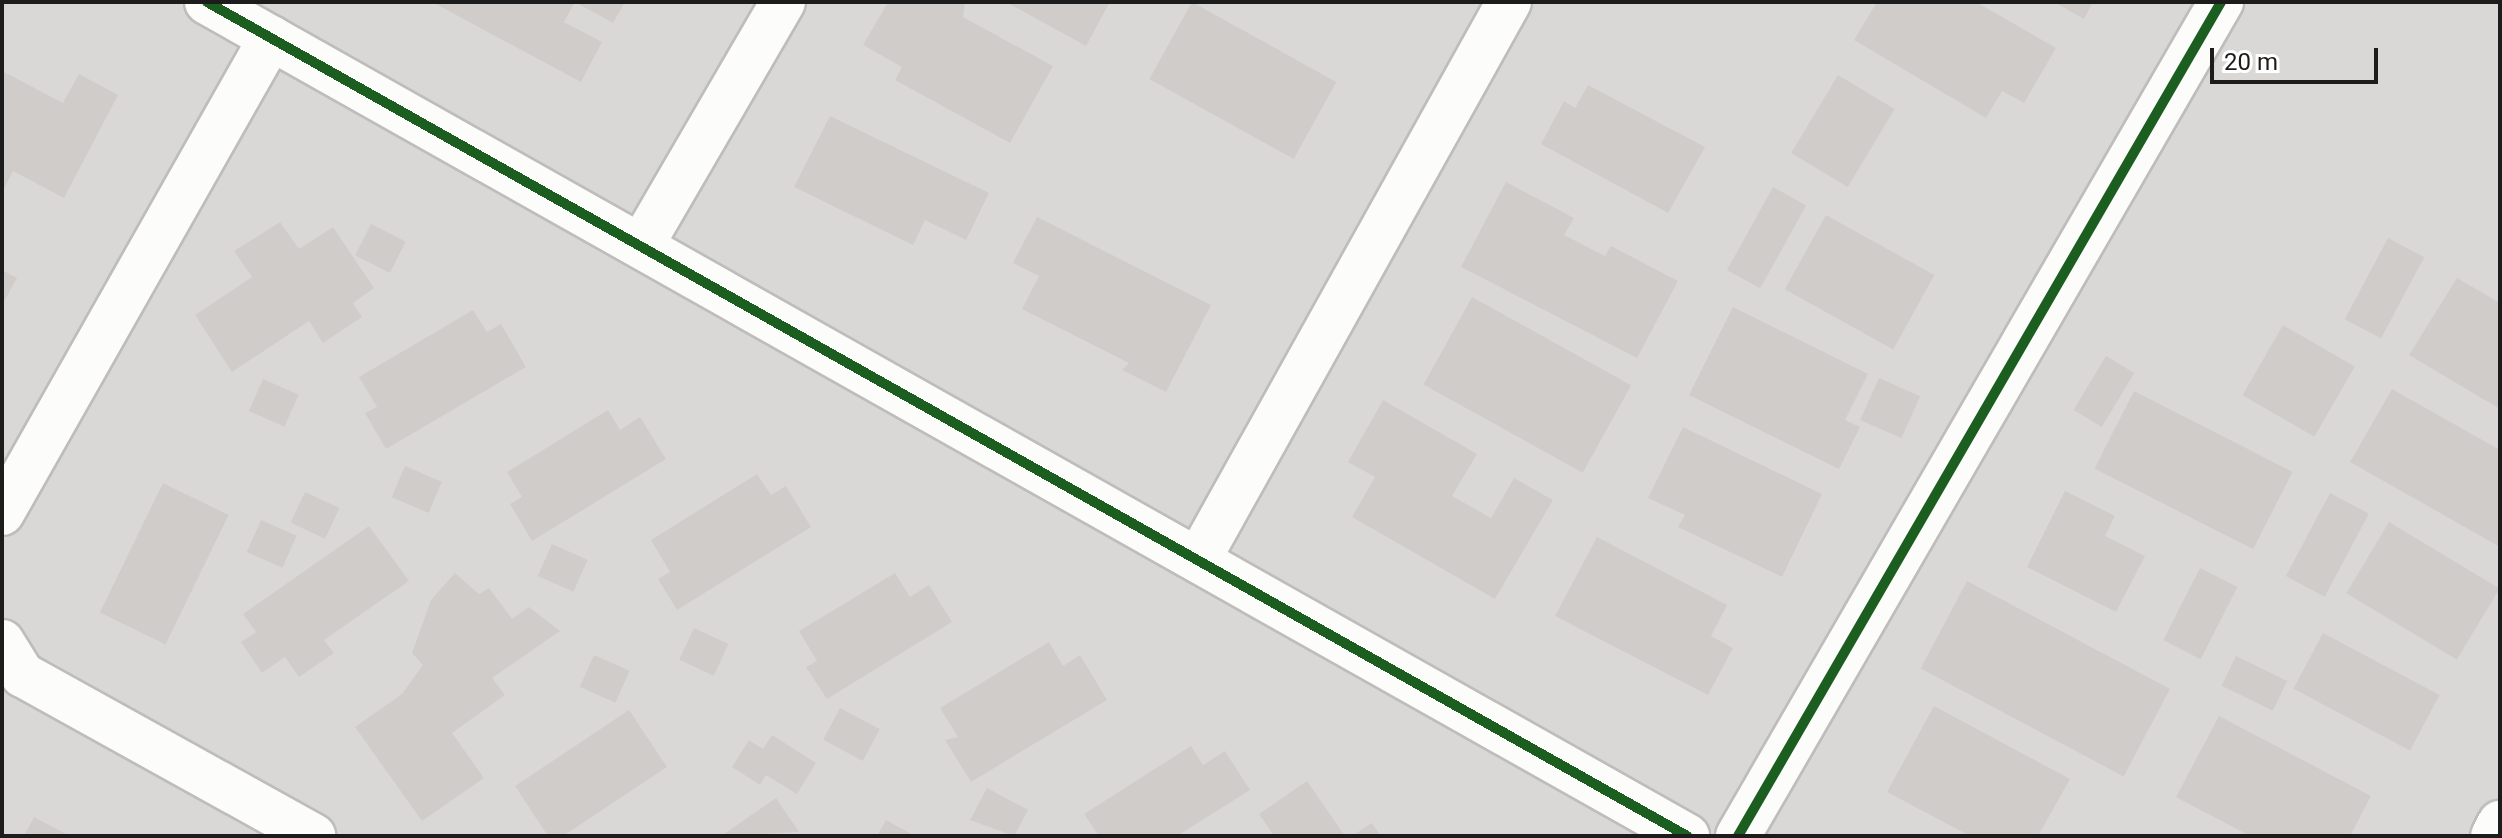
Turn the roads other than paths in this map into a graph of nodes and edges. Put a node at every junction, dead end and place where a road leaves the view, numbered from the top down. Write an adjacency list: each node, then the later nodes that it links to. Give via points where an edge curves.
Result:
1 (207, 2): 5 (street)
2 (783, 2): 6 (street)
3 (1509, 2): 8 (street)
4 (2221, 2): 13 (street)
5 (271, 38): 6 (street); 7 (street)
6 (641, 246): 8 (street)
7 (2, 513)
8 (1198, 560): 12 (street)
9 (2, 642): 11 (street, via 23,675)
10 (2500, 823): 14 (street)
11 (313, 836)
12 (1687, 836)
13 (1738, 836)
14 (2493, 836)

